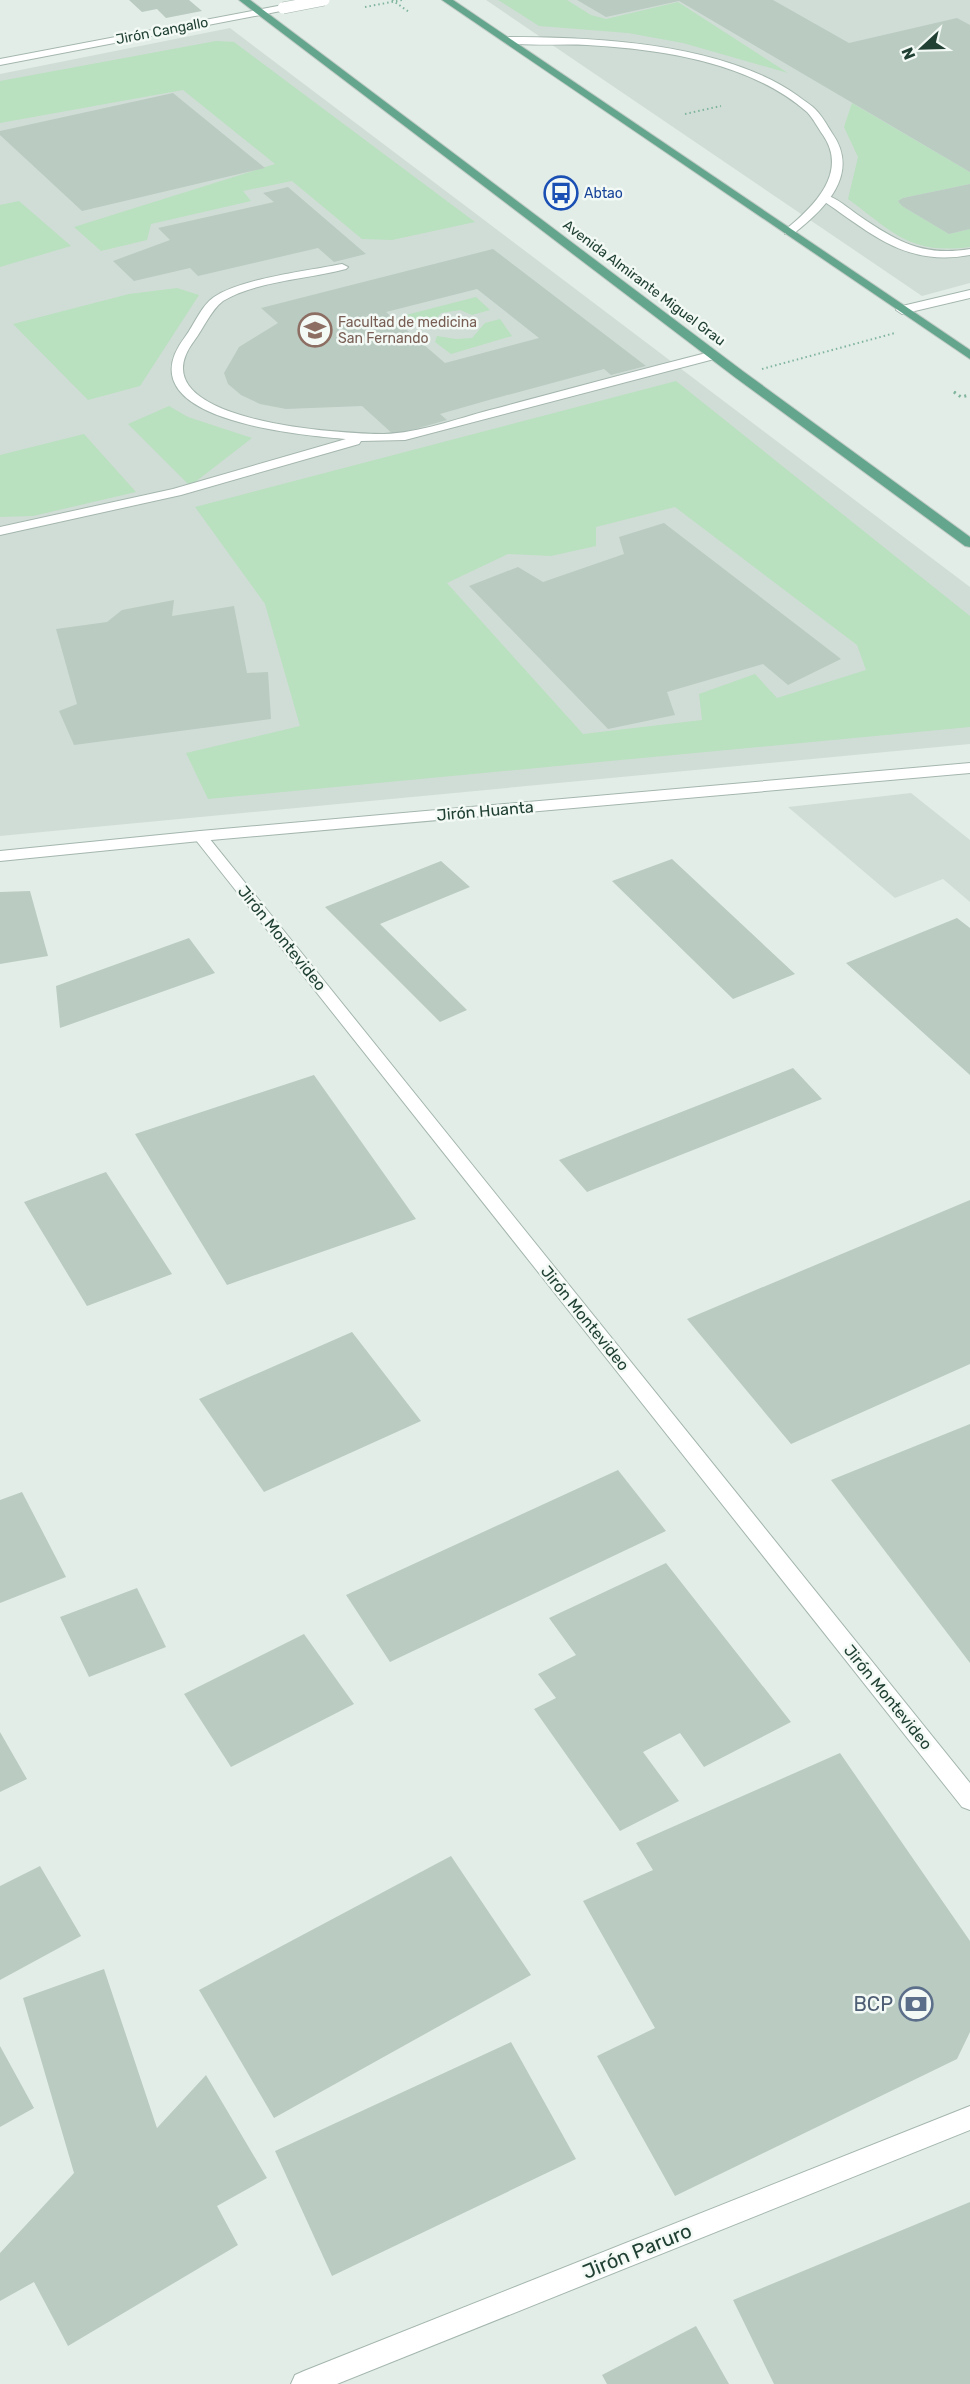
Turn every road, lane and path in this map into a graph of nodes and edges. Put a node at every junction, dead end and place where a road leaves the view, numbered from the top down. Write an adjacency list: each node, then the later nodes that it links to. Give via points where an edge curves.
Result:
1 (244, 0): 4 (main road, Avenida Almirante Miguel Grau)
2 (324, 0): 4 (street, Jirón Cangallo, bridge)
3 (447, 0): 5 (main road)
4 (261, 13): 6 (street, Jirón Cangallo); 16 (main road, Avenida Almirante Miguel Grau)
5 (508, 40): 7 (street, via 583,40 674,52 753,76); 8 (main road)
6 (0, 62)
7 (785, 92): 8 (path); 9 (street, via 817,117 829,131 838,153 837,176)
8 (634, 125): 10 (main road)
9 (826, 198): 10 (street); 11 (street, via 912,251 947,256)
10 (789, 232): 14 (main road)
11 (970, 252)
12 (342, 267): 19 (street, via 219,299 182,349 176,367 179,380 201,404 231,416)
13 (970, 294): 14 (street)
14 (902, 310): 17 (main road)
15 (895, 333): 18 (path, bridge)
16 (714, 355): 19 (street, via 401,437); 21 (main road, Avenida Almirante Miguel Grau)
17 (970, 355)
18 (762, 369)
19 (362, 439): 20 (street, via 176,492)
20 (0, 531)
21 (970, 543)
22 (970, 768): 23 (street, Jirón Huanta)
23 (200, 836): 24 (street, Jirón Huanta); 25 (street, Jirón Montevideo)
24 (0, 856)
25 (970, 1800)
26 (970, 2118): 27 (street, Jirón Paruro)
27 (304, 2384)

